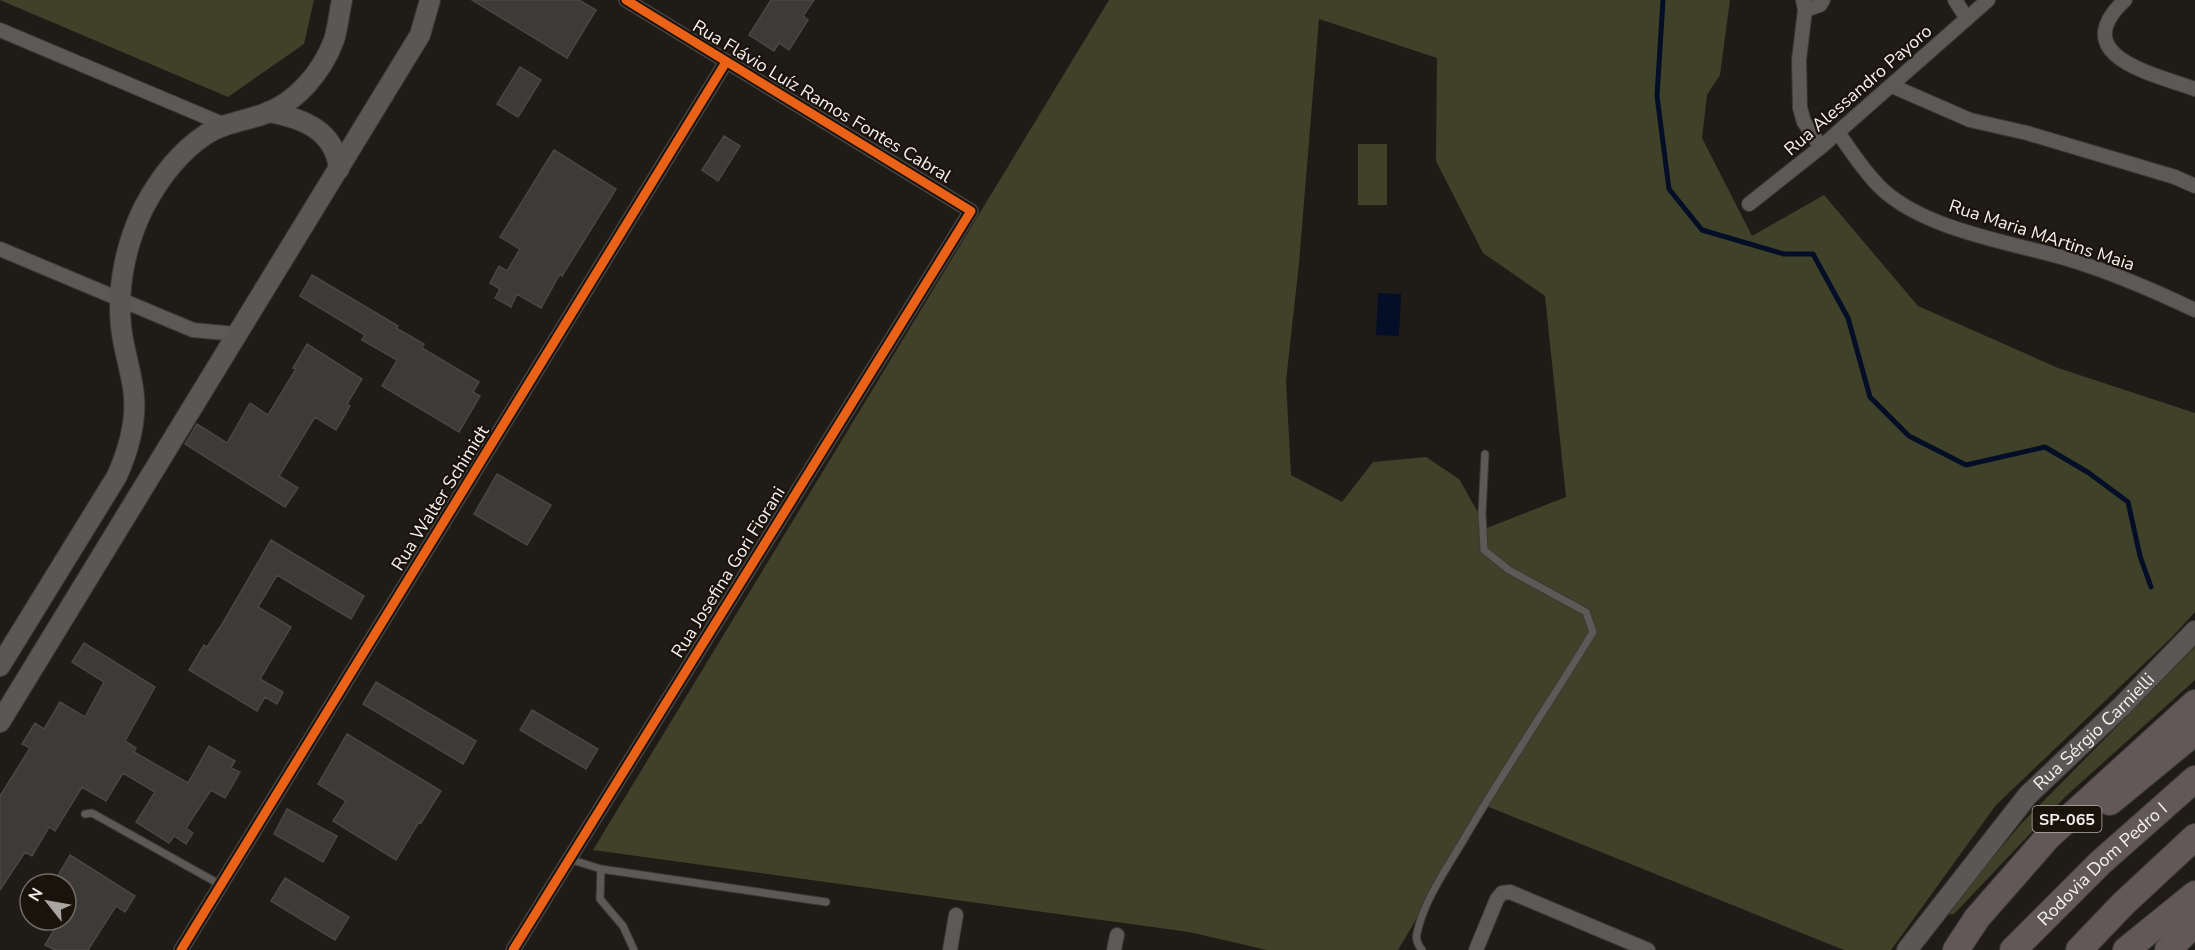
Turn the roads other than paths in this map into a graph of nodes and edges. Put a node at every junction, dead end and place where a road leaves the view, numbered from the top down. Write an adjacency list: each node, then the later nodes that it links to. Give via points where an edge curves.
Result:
1 (342, 0): 16 (street, via 334,39 319,70 298,93)
2 (430, 0): 12 (street)
3 (441, 0): 12 (street)
4 (626, 0): 13 (street, Rua Flávio Luíz Ramos Fontes Cabral)
5 (1822, 0): 9 (street, via 1820,5)
6 (1955, 0): 10 (street)
7 (1988, 0): 10 (street, Rua Alessandro Payoro)
8 (2125, 0): 15 (street, via 2105,28 2105,39 2116,58)
9 (1804, 5): 19 (street, via 1800,108 1804,122)
10 (1967, 19): 14 (street, Rua Alessandro Payoro)
11 (0, 30): 17 (street)
12 (420, 35): 20 (street)
13 (726, 62): 23 (street, Rua Flávio Luíz Ramos Fontes Cabral); 39 (street, Rua Walter Schimidt)
14 (1892, 86): 18 (street, Rua Alessandro Payoro); 21 (street, via 1971,120 2027,133)
15 (2195, 89)
16 (268, 112): 17 (street); 20 (street, via 304,121 320,131 338,156)
17 (225, 124): 25 (street, via 186,149 144,208 129,244)
18 (1838, 132): 19 (street, Rua Alessandro Payoro); 26 (street, Rua Maria MArtins Maia, via 1883,190 1917,212 1966,233 2072,261)
19 (1821, 147): 22 (street, Rua Alessandro Payoro)
20 (339, 169): 27 (street)
21 (2195, 186)
22 (1749, 204)
23 (971, 212): 37 (street, Rua Josefina Gori Fiorani)
24 (0, 249): 25 (street)
25 (120, 298): 27 (street, via 193,330); 30 (street, via 121,327 134,390 133,427 127,453 117,476)
26 (2195, 310)
27 (236, 334): 32 (street)
28 (1485, 454): 51 (lane, via 1484,550 1509,570 1586,612 1593,632 1445,871 1416,936)
29 (2195, 631): 54 (street, Rua Sérgio Carnielli, via 2028,795)
30 (0, 666)
31 (2195, 703): 45 (highway, SP-065, via 2049,837 1977,918)
32 (0, 722)
33 (2195, 732): 45 (highway, via 2066,840)
34 (2195, 779): 55 (highway, Rodovia Dom Pedro I / SP-065, via 2100,863)
35 (84, 814): 39 (lane, via 92,813)
36 (2195, 837): 56 (highway)
37 (569, 859): 38 (lane); 47 (street, Rua Josefina Gori Fiorani)
38 (601, 869): 41 (lane); 48 (lane, via 600,898 623,926)
39 (221, 885): 46 (street, Rua Walter Schimidt)
40 (2195, 894): 57 (highway)
41 (826, 902)
42 (956, 915): 49 (street)
43 (2195, 923): 58 (highway)
44 (1117, 935): 50 (street)
45 (1957, 949)
46 (181, 950)
47 (513, 950)
48 (634, 950)
49 (950, 950)
50 (1114, 950)
51 (1422, 950)
52 (1476, 950): 53 (street, via 1497,899 1510,892)
53 (1648, 950)
54 (1907, 950)
55 (2013, 950)
56 (2079, 950)
57 (2126, 950)
58 (2168, 950)

